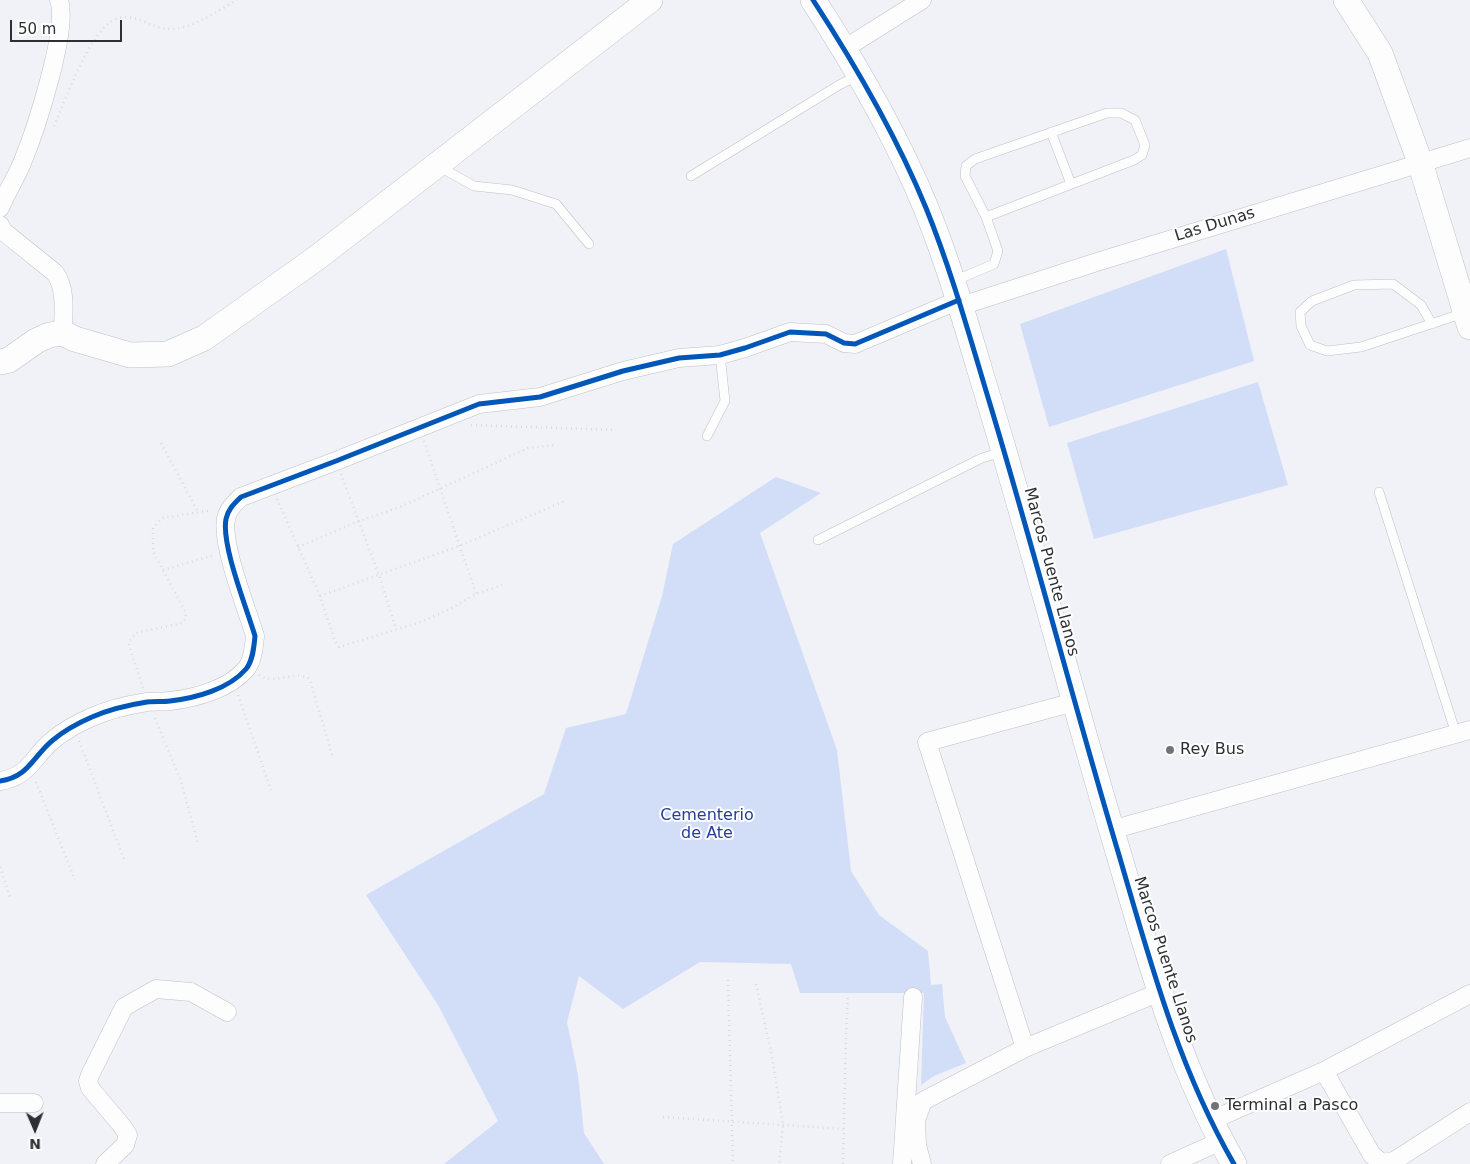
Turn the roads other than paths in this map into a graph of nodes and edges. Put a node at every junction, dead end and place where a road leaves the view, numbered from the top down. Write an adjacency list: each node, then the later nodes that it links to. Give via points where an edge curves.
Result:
1 (59, 0): 14 (street, via 62,7 59,38 39,114 22,164)
2 (650, 0): 11 (street)
3 (813, 0): 6 (street, Marcos Puente Llanos)
4 (922, 0): 6 (street)
5 (1346, 0): 10 (street, via 1380,53)
6 (844, 49): 7 (street, Marcos Puente Llanos)
7 (860, 75): 12 (lane); 18 (street, Marcos Puente Llanos, via 926,206)
8 (1051, 132): 13 (lane); 13 (lane, via 1107,113 1121,113 1134,120 1145,145 1142,155 1134,160); 15 (lane, via 975,159 966,166 965,176)
9 (1470, 148): 10 (street, Las Dunas)
10 (1420, 162): 18 (street, Las Dunas, via 1100,261); 19 (street)
11 (438, 163): 17 (lane, via 474,186 512,190 556,204); 21 (street, via 318,257 204,338 168,354 130,355)
12 (691, 176)
13 (1071, 184): 15 (lane)
14 (0, 208)
15 (986, 217): 18 (lane, via 998,250 994,264)
16 (0, 225): 21 (street, via 60,280)
17 (589, 244)
18 (958, 295): 22 (street, Las Dunas, via 855,344 844,343 826,334 790,332); 25 (street, Marcos Puente Llanos)
19 (1468, 320): 20 (lane)
20 (1432, 324): 20 (lane, via 1421,306 1393,284 1354,285 1312,301 1300,312 1301,326 1310,345 1327,351 1361,347)
21 (62, 333): 23 (street, via 36,341 9,360)
22 (720, 355): 24 (lane, via 725,400); 30 (street, Las Dunas, via 679,358 540,396 479,404 241,497 230,507 226,539 256,636 248,668 233,682 204,694 110,709 74,725 51,742 30,766 12,779)
23 (0, 362)
24 (707, 436)
25 (1004, 451): 27 (lane, via 982,458); 28 (street, Marcos Puente Llanos)
26 (1379, 492): 29 (lane)
27 (818, 540)
28 (1074, 702): 31 (street, Marcos Puente Llanos); 36 (street, via 927,742)
29 (1463, 732): 31 (street)
30 (0, 781)
31 (1111, 830): 32 (street, Marcos Puente Llanos)
32 (1160, 992): 36 (street); 41 (street, Marcos Puente Llanos, via 1184,1062)
33 (913, 997): 43 (street)
34 (1468, 1000): 37 (street)
35 (227, 1012): 42 (street, via 191,992 156,989 124,1007 88,1081 90,1088 128,1135 125,1145)
36 (1025, 1048): 44 (street, via 923,1101 916,1120)
37 (1324, 1070): 40 (street, via 1372,1155 1382,1163 1394,1161); 41 (street)
38 (0, 1103): 39 (street)
39 (34, 1103)
40 (1470, 1112)
41 (1215, 1131): 45 (street); 46 (street, Marcos Puente Llanos)
42 (106, 1164)
43 (902, 1164)
44 (922, 1164)
45 (1170, 1164)
46 (1234, 1164)

